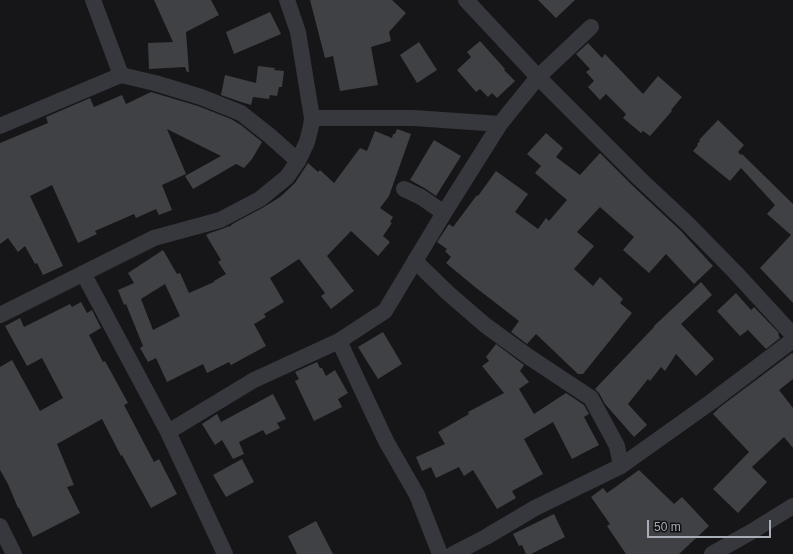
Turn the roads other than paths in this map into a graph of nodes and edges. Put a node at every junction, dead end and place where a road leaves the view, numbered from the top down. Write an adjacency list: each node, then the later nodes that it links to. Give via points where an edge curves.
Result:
1 (92, 0): 5 (street)
2 (287, 0): 7 (street, via 298,32)
3 (466, 0): 6 (street)
4 (591, 27): 6 (street)
5 (121, 75): 9 (street); 10 (street, via 201,97 241,113)
6 (538, 77): 8 (street); 16 (street, via 735,272)
7 (312, 118): 8 (street, via 414,118); 10 (street, via 307,142)
8 (500, 124): 12 (street)
9 (0, 126)
10 (298, 161): 14 (street, via 287,177 260,199 220,220 154,238)
11 (404, 189): 12 (street)
12 (444, 212): 13 (street)
13 (415, 261): 18 (street, via 385,311); 20 (street, via 485,325 591,398 617,446)
14 (83, 273): 15 (street); 19 (street)
15 (0, 315)
16 (793, 335)
17 (793, 340): 20 (street)
18 (339, 342): 19 (street, via 254,380); 25 (street, via 386,441 417,495)
19 (168, 432): 24 (street)
20 (621, 466): 26 (street, via 535,508 486,538)
21 (793, 506): 27 (street)
22 (0, 526): 23 (street)
23 (14, 554)
24 (225, 554)
25 (440, 554)
26 (453, 554)
27 (712, 554)

